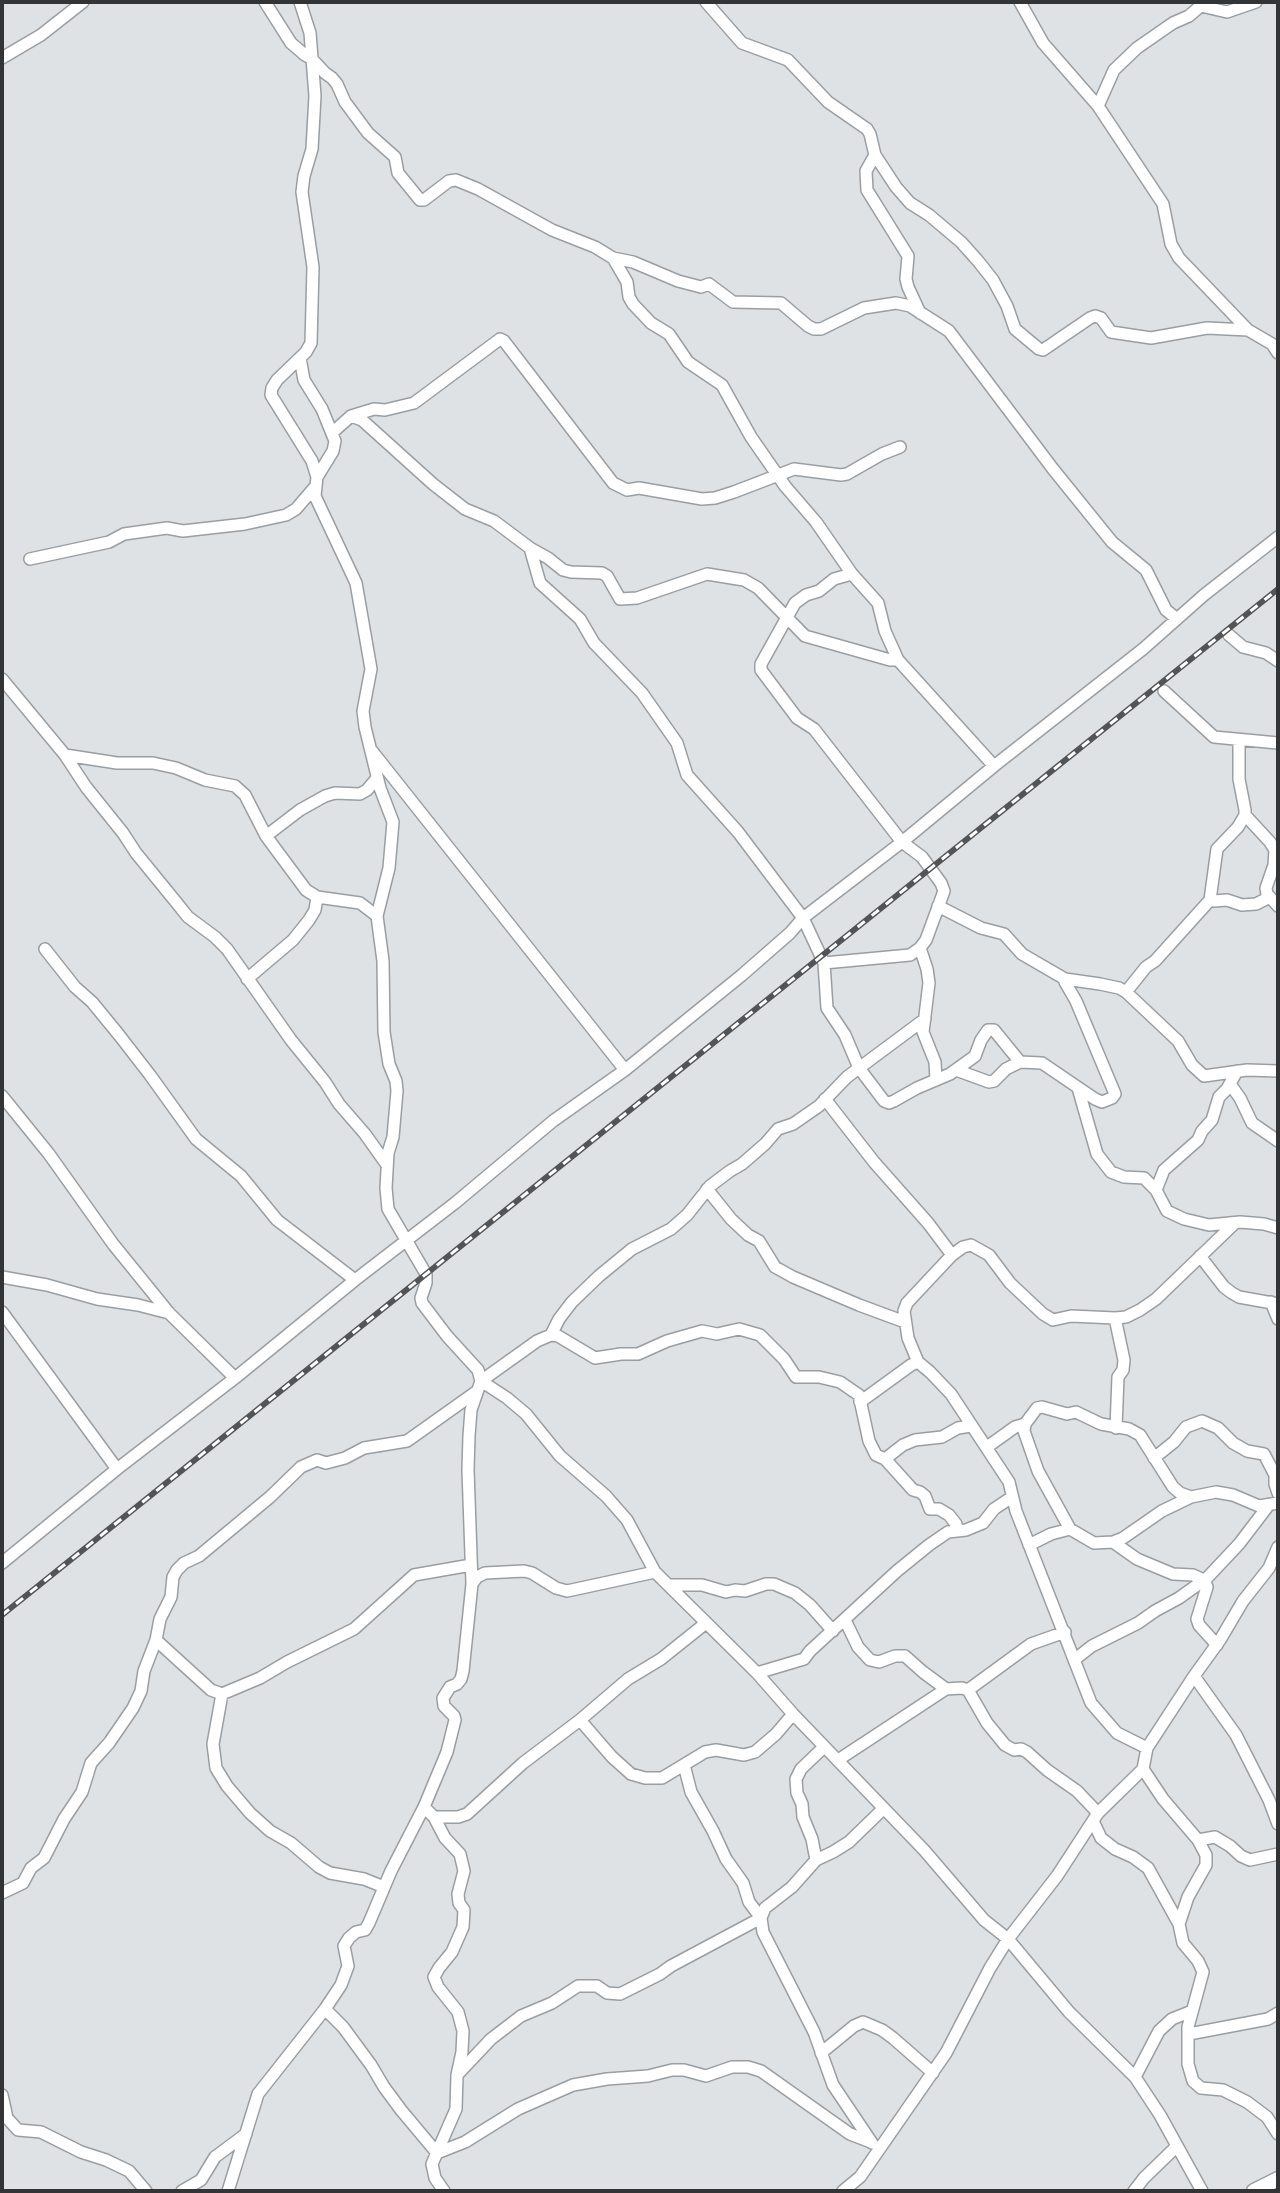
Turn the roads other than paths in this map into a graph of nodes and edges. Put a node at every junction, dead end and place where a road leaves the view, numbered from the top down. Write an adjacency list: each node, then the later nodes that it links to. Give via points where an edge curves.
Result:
1 (83, 2): 8 (street)
2 (265, 2): 9 (street, via 291,43)
3 (300, 2): 9 (street)
4 (706, 2): 11 (street, via 742,43 788,60 828,102 867,129)
5 (1020, 2): 10 (street, via 1043,43)
6 (1256, 2): 7 (street, via 1227,12)
7 (1203, 4): 10 (street, via 1114,70)
8 (2, 58)
9 (312, 59): 12 (street, via 337,84 368,133 395,157 398,173 420,200 456,180); 16 (street, via 313,136 302,192 313,276 311,343)
10 (1098, 106): 14 (street, via 1163,204 1179,258)
11 (875, 155): 13 (street, via 866,171 867,190 908,256 906,279); 14 (street, via 910,203 978,261 993,280 1015,329 1039,349 1095,316 1111,332 1151,338 1207,328)
12 (613, 258): 13 (street, via 678,281 709,284 733,302 781,303 814,329 864,308 901,303); 20 (street, via 633,304 669,334 688,362 722,385)
13 (920, 313): 27 (street, via 955,337 1112,542 1146,570 1166,610)
14 (1248, 330): 15 (street)
15 (1278, 353)
16 (300, 358): 18 (street, via 304,380); 21 (street, via 277,380 271,395 306,449)
17 (351, 416): 18 (street); 20 (street, via 414,403 500,339 619,487 702,499); 23 (street, via 368,423 460,505 494,521)
18 (333, 432): 21 (street, via 333,451)
19 (900, 447): 20 (street, via 847,474 802,469)
20 (777, 474): 25 (street)
21 (315, 482): 24 (street, via 286,515 245,524 124,534); 36 (street, via 321,511 356,583 371,669 363,711)
22 (1278, 537): 27 (street)
23 (530, 548): 26 (street, via 563,570 602,573 624,600 707,574 744,580); 49 (street, via 540,583 580,619 594,643 642,693 677,743 687,775)
24 (30, 559)
25 (852, 574): 26 (street, via 806,595); 29 (street, via 878,603)
26 (786, 618): 29 (street, via 805,636); 43 (street, via 761,670)
27 (1177, 619): 39 (street)
28 (1229, 635): 30 (street, via 1243,647)
29 (898, 660): 39 (street)
30 (1278, 661)
31 (2, 679): 37 (street)
32 (1164, 691): 33 (street)
33 (1214, 737): 34 (street); 38 (street)
34 (1239, 740): 35 (street); 38 (street)
35 (1278, 743)
36 (370, 748): 40 (street); 59 (street)
37 (65, 755): 42 (street, via 153,763 235,786); 53 (street, via 136,853 188,917 227,949)
38 (1238, 758): 41 (street)
39 (994, 766): 43 (street)
40 (377, 778): 42 (street, via 360,794 325,796); 48 (street, via 393,822)
41 (1245, 815): 44 (street, via 1217,849); 46 (street, via 1275,850 1266,888)
42 (266, 836): 45 (street)
43 (902, 842): 47 (street, via 922,857 941,883 944,891); 49 (street)
44 (1210, 900): 46 (street); 55 (street)
45 (321, 902): 48 (street, via 360,903); 53 (street, via 293,940)
46 (1274, 902)
47 (938, 906): 50 (street); 54 (street, via 1004,934 1022,954)
48 (377, 916): 69 (street, via 384,1032 397,1091)
49 (803, 918): 52 (street); 59 (street)
50 (920, 948): 52 (street, via 910,955); 56 (street, via 928,976)
51 (45, 949): 78 (street, via 196,1139 241,1176 277,1220)
52 (824, 963): 58 (street, via 827,1008)
53 (247, 979): 69 (street)
54 (1065, 979): 55 (street); 65 (street, via 1115,1094 1102,1102)
55 (1126, 992): 61 (street, via 1178,1041 1198,1072 1211,1076)
56 (925, 1019): 58 (street); 63 (street, via 923,1032)
57 (1020, 1062): 60 (street, via 989,1082); 60 (street, via 991,1029 975,1056); 65 (street, via 1042,1063)
58 (859, 1068): 63 (street, via 889,1103); 67 (street)
59 (625, 1070): 74 (street, via 553,1121)
60 (956, 1070): 63 (street)
61 (1237, 1071): 62 (street); 64 (street)
62 (1278, 1071)
63 (936, 1080)
64 (1230, 1084): 68 (street, via 1252,1123); 71 (street, via 1219,1097 1212,1120 1164,1170)
65 (1078, 1088): 71 (street, via 1103,1163 1124,1177 1144,1178)
66 (2, 1096): 81 (street)
67 (825, 1099): 70 (street, via 778,1129); 75 (street)
68 (1278, 1141)
69 (387, 1165): 74 (street, via 388,1209)
70 (707, 1189): 84 (street, via 731,1219 759,1241 775,1267); 85 (street, via 671,1229 632,1249 593,1281)
71 (1156, 1190): 72 (street, via 1174,1216 1209,1225)
72 (1235, 1223): 73 (street); 76 (street)
73 (1278, 1228)
74 (406, 1241): 78 (street); 88 (street, via 426,1274 422,1303 478,1370)
75 (952, 1255): 82 (street, via 963,1247 979,1248 1053,1320); 84 (street, via 907,1303)
76 (1200, 1256): 79 (street, via 1232,1293); 82 (street, via 1156,1299)
77 (2, 1277): 81 (street)
78 (355, 1280): 87 (street)
79 (1275, 1303): 83 (street)
80 (2, 1312): 96 (street)
81 (169, 1313): 87 (street)
82 (1115, 1318): 92 (street, via 1124,1360)
83 (1278, 1319)
84 (905, 1322): 86 (street)
85 (551, 1335): 88 (street); 89 (street, via 595,1358 638,1354 690,1333 739,1329 760,1335 796,1377 840,1382 859,1395)
86 (918, 1362): 89 (street); 91 (street, via 951,1394)
87 (235, 1378): 96 (street)
88 (479, 1386): 107 (street, via 471,1410); 108 (street, via 507,1398 526,1414 560,1456 606,1496 627,1520); 117 (street, via 407,1441 301,1467 177,1570)
89 (860, 1402): 95 (street, via 873,1451)
90 (1025, 1424): 92 (street, via 1042,1407 1076,1412); 93 (street); 102 (street, via 1038,1471)
91 (971, 1426): 93 (street); 95 (street, via 915,1440)
92 (1116, 1428): 94 (street, via 1140,1435)
93 (987, 1447): 99 (street, via 1009,1482)
94 (1154, 1458): 97 (street, via 1186,1427 1202,1421 1247,1451 1264,1454); 98 (street, via 1173,1487)
95 (885, 1459): 101 (street, via 925,1496 930,1509 949,1515)
96 (117, 1469): 106 (street)
97 (1278, 1493)
98 (1191, 1497): 100 (street, via 1216,1492 1259,1506); 103 (street)
99 (1007, 1500): 101 (street, via 983,1523); 104 (street)
100 (1273, 1505): 110 (street)
101 (957, 1529): 113 (street, via 911,1560)
102 (1070, 1529): 103 (street, via 1087,1541); 104 (street)
103 (1113, 1542): 110 (street, via 1137,1559)
104 (1029, 1545): 116 (street)
105 (1278, 1547): 109 (street)
106 (2, 1563)
107 (471, 1565): 111 (street); 124 (street, via 414,1575 354,1629)
108 (655, 1572): 111 (street, via 567,1591 524,1571 485,1573); 112 (street)
109 (1274, 1572): 118 (street, via 1243,1601)
110 (1204, 1580): 118 (street, via 1207,1587 1197,1619); 119 (street)
111 (472, 1584): 133 (street, via 461,1679 443,1698 455,1720)
112 (670, 1585): 114 (street); 115 (street, via 726,1592 774,1584 810,1605)
113 (845, 1620): 115 (street); 122 (street, via 870,1660 905,1656)
114 (706, 1623): 120 (street); 126 (street)
115 (833, 1631): 120 (street, via 801,1661)
116 (1065, 1632): 119 (street); 123 (street, via 1031,1644)
117 (156, 1640): 124 (street); 142 (street, via 133,1708 91,1763 82,1792 48,1853 23,1883)
118 (1217, 1645): 121 (street)
119 (1074, 1660): 128 (street, via 1091,1703 1117,1733)
120 (757, 1673): 125 (street)
121 (1194, 1676): 128 (street); 132 (street)
122 (946, 1689): 123 (street); 129 (street)
123 (968, 1690): 136 (street, via 999,1739 1027,1752 1077,1791)
124 (222, 1694): 141 (street, via 213,1744 216,1768 227,1786 270,1831 319,1867)
125 (793, 1714): 127 (street); 130 (street, via 755,1752 705,1752)
126 (580, 1720): 130 (street, via 631,1774 662,1778); 135 (street, via 467,1814)
127 (824, 1747): 129 (street); 140 (street, via 796,1779)
128 (1147, 1748): 131 (street)
129 (838, 1760): 134 (street)
130 (684, 1765): 143 (street, via 691,1792)
131 (1143, 1769): 136 (street); 138 (street)
132 (1274, 1796): 137 (street)
133 (424, 1807): 135 (street); 141 (street)
134 (883, 1809): 140 (street, via 849,1842); 145 (street, via 984,1920)
135 (434, 1817): 152 (street, via 460,1854 464,1871 458,1894 463,1927 434,1977 461,2021)
136 (1096, 1817): 144 (street, via 1101,1838 1148,1868); 145 (street)
137 (1278, 1824)
138 (1198, 1840): 139 (street, via 1215,1837 1250,1860); 144 (street, via 1206,1865)
139 (1278, 1854)
140 (816, 1860): 143 (street)
141 (384, 1887): 146 (street, via 365,1930 344,1946 348,1966)
142 (2, 1893)
143 (761, 1918): 150 (street); 152 (street, via 620,1994 578,1986 521,2016)
144 (1179, 1924): 147 (street, via 1183,1943 1203,1972)
145 (1008, 1939): 151 (street); 153 (street, via 1069,2012)
146 (325, 2009): 155 (street, via 265,2083); 159 (street)
147 (1192, 2011): 149 (street); 153 (street, via 1159,2031)
148 (1278, 2013): 149 (street)
149 (1189, 2034): 156 (street, via 1193,2081 1247,2102)
150 (821, 2053): 151 (street, via 863,2022 893,2038); 157 (street, via 833,2085)
151 (933, 2073): 157 (street)
152 (457, 2075): 159 (street, via 456,2109)
153 (1135, 2077): 158 (street)
154 (2, 2095): 161 (street, via 7,2118 18,2130 41,2132 129,2171)
155 (246, 2134): 162 (street, via 215,2157 201,2180); 163 (street)
156 (1278, 2134)
157 (874, 2146): 159 (street, via 761,2071 732,2067 706,2076 672,2070 573,2085); 165 (street, via 860,2177)
158 (1176, 2147): 166 (street); 167 (street)
159 (437, 2153): 164 (street, via 432,2171)
160 (1278, 2179): 168 (main road)
161 (146, 2191)
162 (182, 2191)
163 (228, 2191)
164 (444, 2191)
165 (845, 2191)
166 (1134, 2191)
167 (1202, 2191)
168 (1254, 2191)

